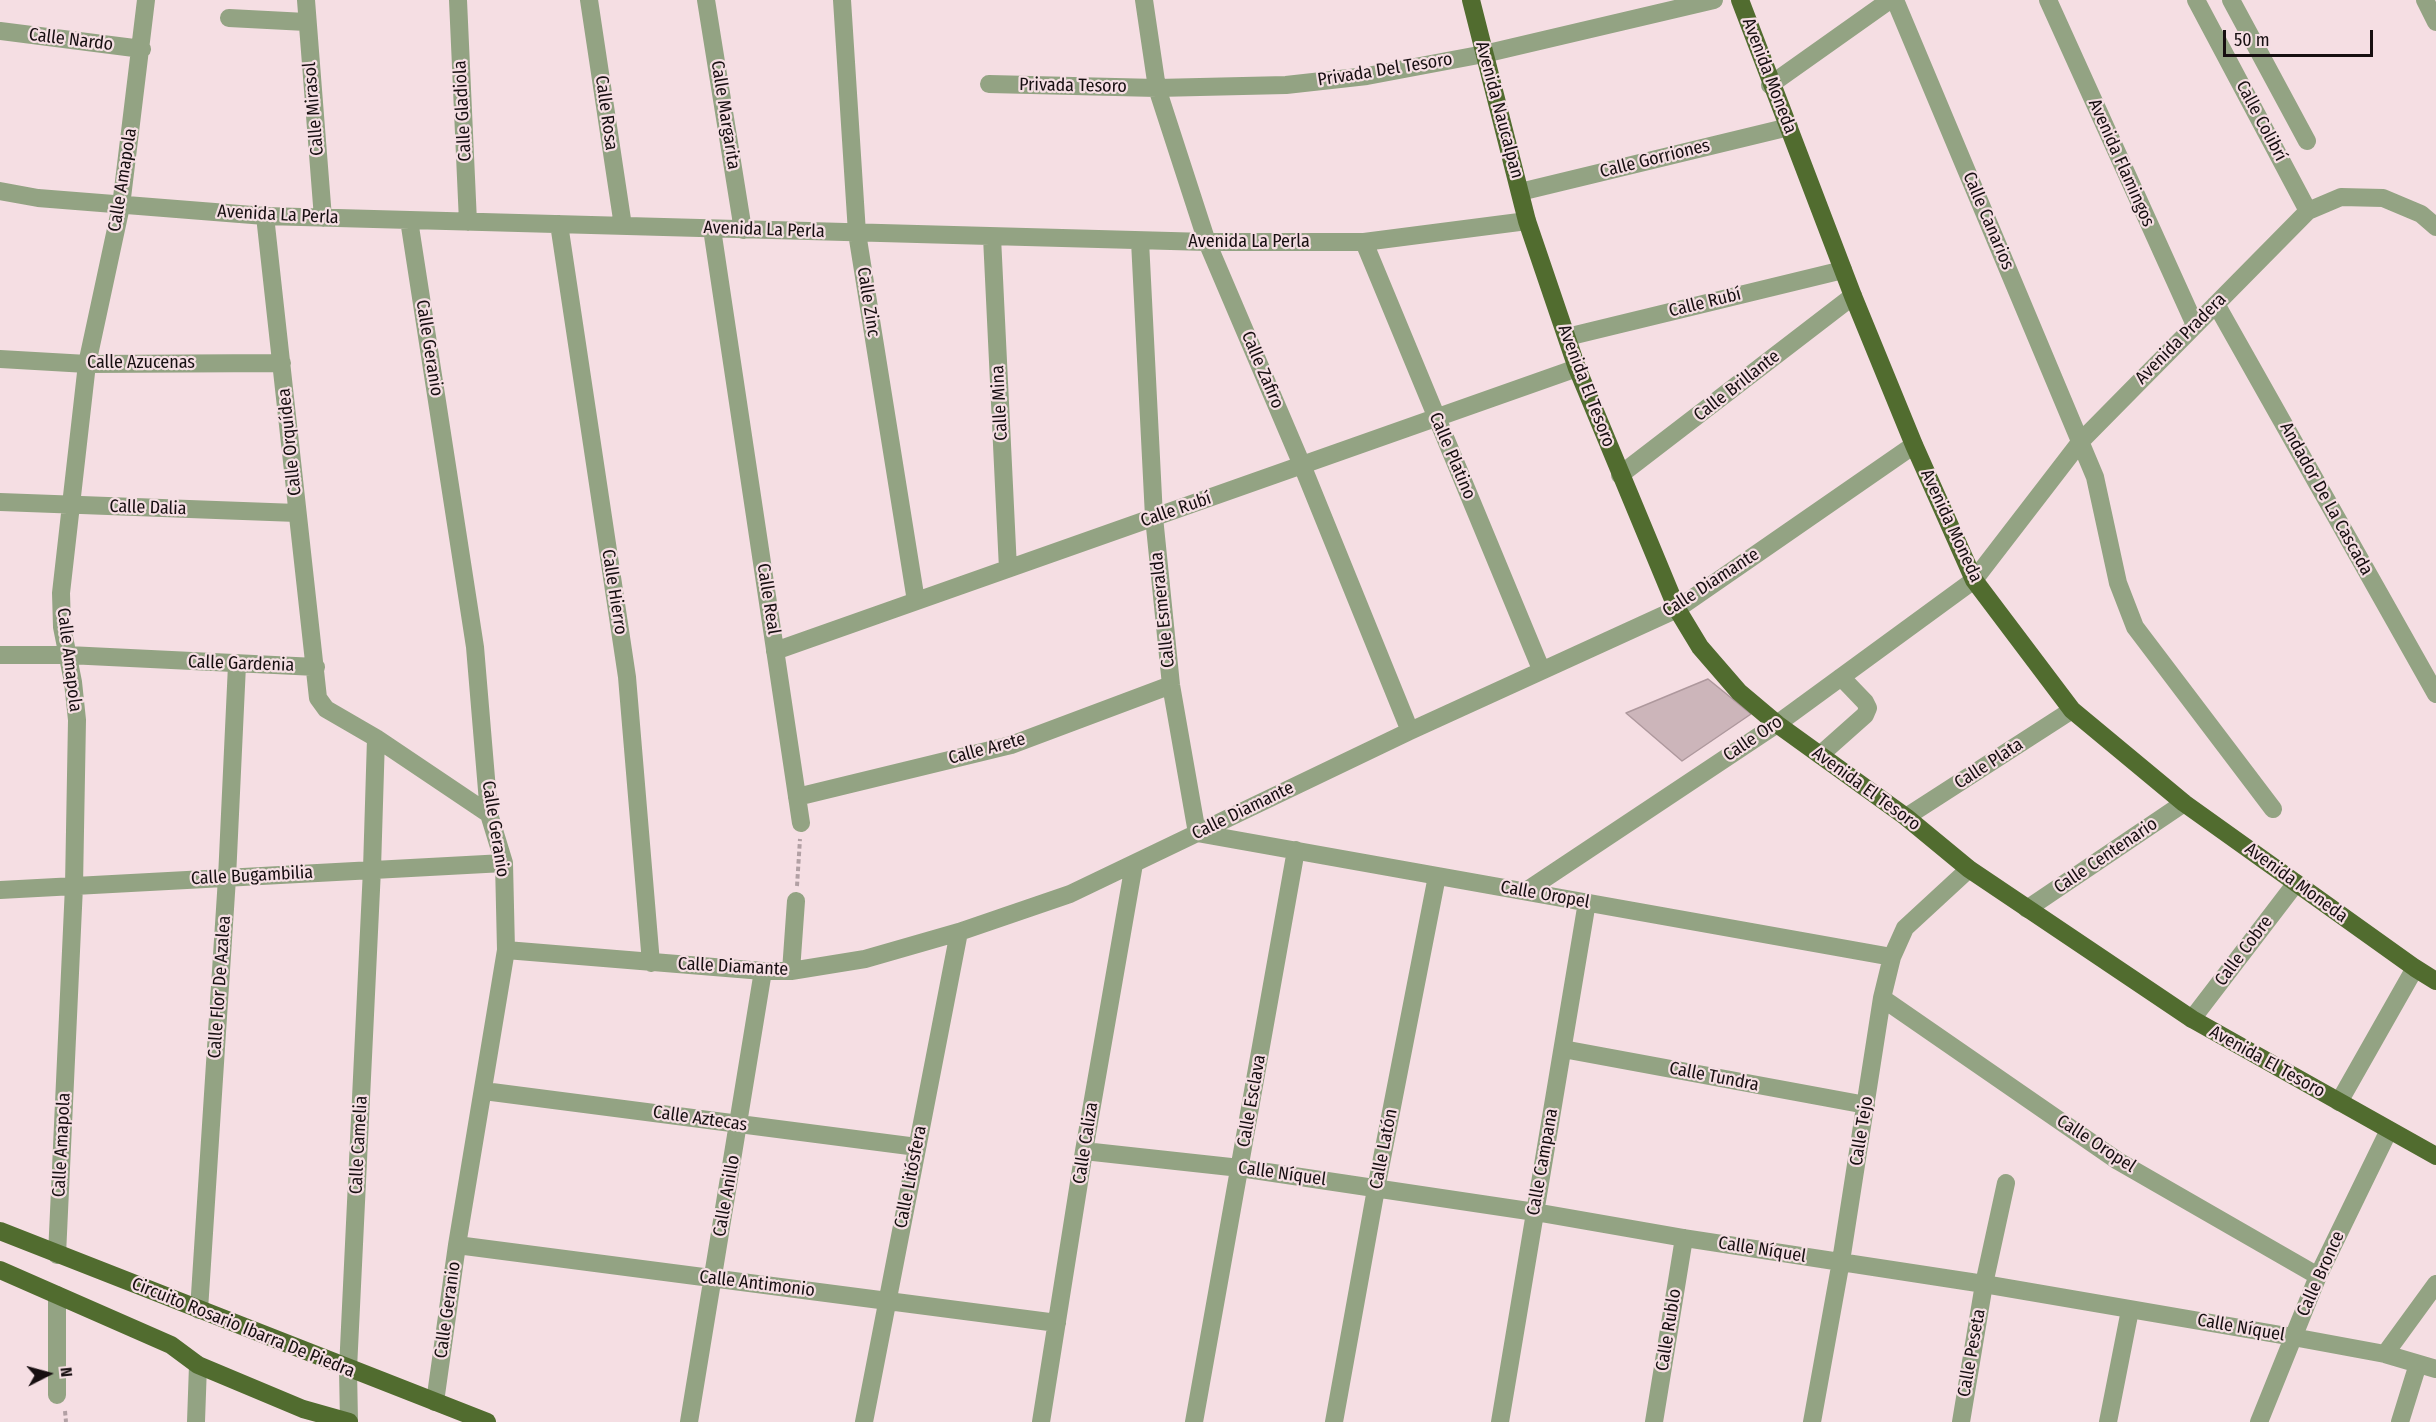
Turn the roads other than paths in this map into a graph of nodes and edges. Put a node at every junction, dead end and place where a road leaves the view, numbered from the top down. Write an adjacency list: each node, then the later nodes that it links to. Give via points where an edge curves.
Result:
1 (146, 0): 21 (street, Calle Amapola)
2 (306, 0): 18 (street, Calle Mirasol)
3 (458, 0): 36 (street, Calle Gladiola)
4 (589, 0): 38 (street, Calle Rosa)
5 (706, 0): 41 (street, Calle Margarita)
6 (842, 0): 42 (street, Calle Zinc)
7 (1144, 0): 25 (street, Calle Zafiro)
8 (1471, 0): 22 (main road, Avenida Naucalpan)
9 (1714, 0): 22 (street, Privada Del Tesoro)
10 (1740, 0): 24 (main road, Avenida Moneda)
11 (1890, 0): 24 (street)
12 (1895, 0): 57 (street, Calle Canarios)
13 (2048, 0): 50 (street, Avenida Flamingos)
14 (2196, 0): 31 (street, Calle Colibrí)
15 (2231, 0): 27 (street)
16 (2425, 0): 19 (street)
17 (229, 18): 18 (street)
18 (306, 22): 33 (street, Calle Mirasol)
19 (2436, 22)
20 (0, 31): 21 (street, Calle Nardo)
21 (142, 49): 30 (street, Calle Amapola)
22 (1484, 54): 25 (street, Privada Del Tesoro, via 1367,76 1286,85); 29 (main road, Avenida Naucalpan)
23 (989, 84): 25 (street, Privada Tesoro)
24 (1770, 85): 26 (main road, Avenida Moneda)
25 (1157, 88): 45 (street, Calle Zafiro)
26 (1789, 127): 29 (street, Calle Gorriones); 47 (main road, Avenida Moneda)
27 (2307, 141)
28 (0, 191): 30 (street, Avenida La Perla)
29 (1520, 192): 35 (main road, Avenida Naucalpan)
30 (121, 206): 32 (street, Avenida La Perla); 54 (street, Calle Amapola)
31 (2308, 211): 39 (street, Avenida Pradera, via 2341,197 2383,198 2421,214); 49 (street, Avenida Pradera)
32 (265, 216): 33 (street, Avenida La Perla); 53 (street, Calle Orquídea)
33 (323, 218): 34 (street, Avenida La Perla)
34 (409, 220): 36 (street, Avenida La Perla); 86 (street, Calle Geranio, via 475,647)
35 (1527, 221): 46 (street, Avenida La Perla); 51 (main road, Avenida El Tesoro)
36 (468, 222): 37 (street, Avenida La Perla)
37 (559, 224): 38 (street, Avenida La Perla); 107 (street, Calle Hierro, via 627,677)
38 (623, 226): 40 (street, Avenida La Perla)
39 (2436, 227)
40 (712, 229): 41 (street, Avenida La Perla); 69 (street, Calle Real)
41 (743, 230): 42 (street, Avenida La Perla)
42 (857, 233): 43 (street, Avenida La Perla); 67 (street, Calle Zinc)
43 (992, 237): 44 (street, Avenida La Perla); 65 (street, Calle Mina)
44 (1140, 241): 45 (street, Avenida La Perla); 64 (street, Calle Esmeralda)
45 (1207, 242): 46 (street, Avenida La Perla); 59 (street, Calle Zafiro)
46 (1364, 242): 56 (street, Calle Platino)
47 (1843, 270): 48 (main road, Avenida Moneda); 51 (street, Calle Rubí)
48 (1853, 296): 58 (main road, Avenida Moneda); 60 (street, Calle Brillante)
49 (2216, 304): 50 (street, Avenida Pradera); 77 (street, Andador De La Cascada)
50 (2195, 325): 57 (street, Avenida Pradera)
51 (1567, 337): 55 (main road, Avenida El Tesoro)
52 (0, 359): 54 (street, Calle Azucenas)
53 (282, 363): 54 (street, Calle Azucenas); 63 (street, Calle Orquídea)
54 (87, 364): 62 (street, Calle Amapola)
55 (1577, 368): 56 (street, Calle Rubí); 60 (main road, Avenida El Tesoro)
56 (1436, 417): 59 (street, Calle Rubí); 74 (street, Calle Platino)
57 (2081, 441): 66 (street, Avenida Pradera); 85 (street, Calle Canarios, via 2095,477 2118,583 2135,627)
58 (1914, 445): 66 (main road, Avenida Moneda); 68 (street, Calle Diamante)
59 (1302, 465): 64 (street, Calle Rubí); 80 (street, Calle Zafiro)
60 (1620, 475): 68 (main road, Avenida El Tesoro)
61 (0, 502): 62 (street, Calle Dalia)
62 (70, 505): 63 (street, Calle Dalia); 71 (street, Calle Amapola, via 61,592)
63 (297, 513): 73 (street, Calle Orquídea)
64 (1154, 517): 65 (street, Calle Rubí); 76 (street, Calle Esmeralda)
65 (1008, 569): 67 (street, Calle Rubí)
66 (1974, 580): 75 (street, Calle Oro); 78 (main road, Avenida Moneda)
67 (916, 601): 69 (street, Calle Rubí)
68 (1677, 609): 74 (street, Calle Diamante); 79 (main road, Avenida El Tesoro, via 1700,647 1739,693)
69 (776, 651): 83 (street, Calle Real)
70 (0, 655): 71 (street, Calle Gardenia)
71 (68, 656): 72 (street, Calle Gardenia); 98 (street, Calle Amapola, via 77,720)
72 (237, 665): 73 (street, Calle Gardenia); 96 (street, Calle Flor De Azalea)
73 (316, 667): 81 (street, Calle Gardenia, via 322,705)
74 (1541, 669): 80 (street, Calle Diamante)
75 (1841, 677): 79 (street, Calle Oro); 82 (street, via 1868,708)
76 (1170, 685): 83 (street, Calle Arete, via 1011,745); 89 (street, Calle Esmeralda)
77 (2436, 694)
78 (2072, 710): 84 (main road, Avenida Moneda); 87 (street, Calle Plata)
79 (1777, 723): 82 (main road, Avenida El Tesoro); 100 (street, Calle Oro)
80 (1410, 731): 89 (street, Calle Diamante)
81 (376, 738): 86 (street, Calle Gardenia); 93 (street)
82 (1820, 755): 87 (main road, Avenida El Tesoro)
83 (798, 797): 88 (street, Calle Real)
84 (2184, 803): 97 (main road, Avenida Moneda); 103 (street, Calle Centenario)
85 (2272, 809)
86 (489, 814): 91 (street, Calle Geranio)
87 (1906, 817): 94 (main road, Avenida El Tesoro)
88 (801, 824)
89 (1197, 833): 90 (street, Calle Oropel); 92 (street, Calle Diamante)
90 (1296, 850): 95 (street, Calle Oropel); 123 (street, Calle Esclava)
91 (504, 863): 93 (street, Calle Bugambilia); 105 (street, Calle Geranio)
92 (1134, 864): 104 (street, Calle Diamante, via 1070,894); 121 (street, Calle Caliza)
93 (372, 869): 96 (street, Calle Bugambilia); 146 (street, Calle Camelia)
94 (1969, 870): 103 (main road, Avenida El Tesoro); 106 (street, Calle Tejo, via 1905,928)
95 (1437, 876): 100 (street, Calle Oropel); 125 (street, Calle Latón)
96 (227, 878): 98 (street, Calle Bugambilia); 139 (street, Calle Flor De Azalea)
97 (2296, 883): 108 (main road, Avenida Moneda); 113 (street, Calle Cobre)
98 (74, 886): 99 (street, Calle Bugambilia); 130 (street, Calle Amapola)
99 (0, 890)
100 (1526, 891): 102 (street, Calle Oropel)
101 (796, 901): 110 (street)
102 (1587, 902): 106 (street, Calle Oropel); 114 (street, Calle Campana)
103 (2027, 909): 113 (main road, Avenida El Tesoro)
104 (959, 932): 110 (street, Calle Diamante, via 865,959); 120 (street, Calle Litósfera)
105 (506, 950): 107 (street, Calle Diamante); 115 (street, Calle Geranio)
106 (1892, 957): 112 (street, Calle Tejo)
107 (651, 963): 109 (street, Calle Diamante)
108 (2415, 968): 111 (main road, Avenida Moneda); 116 (street)
109 (763, 971): 110 (street, Calle Diamante); 118 (street, Calle Anillo)
110 (791, 971)
111 (2436, 981)
112 (1882, 998): 117 (street, Calle Tejo); 133 (street, Calle Oropel, via 2118,1161)
113 (2192, 1019): 116 (main road, Avenida El Tesoro)
114 (1563, 1049): 117 (street, Calle Tundra); 126 (street, Calle Campana)
115 (484, 1091): 118 (street, Calle Aztecas); 129 (street, Calle Geranio)
116 (2339, 1102): 119 (main road, Avenida El Tesoro)
117 (1866, 1105): 131 (street, Calle Tejo)
118 (739, 1125): 120 (street, Calle Aztecas); 134 (street, Calle Anillo)
119 (2390, 1130): 122 (main road, Avenida El Tesoro); 133 (street, Calle Bronce)
120 (917, 1147): 138 (street, Calle Litósfera)
121 (1084, 1151): 123 (street, Calle Níquel); 141 (street, Calle Caliza)
122 (2436, 1156)
123 (1240, 1167): 125 (street, Calle Níquel); 155 (street, Calle Esclava)
124 (2006, 1183): 135 (street, Calle Peseta)
125 (1377, 1189): 126 (street, Calle Níquel); 156 (street, Calle Latón)
126 (1535, 1212): 128 (street, Calle Níquel); 157 (street, Calle Campana)
127 (0, 1231): 130 (main road, Circuito Rosario Ibarra De Piedra)
128 (1684, 1238): 131 (street, Calle Níquel); 158 (street, Calle Rublo)
129 (457, 1245): 134 (street, Calle Antimonio); 147 (street, Calle Geranio)
130 (57, 1255): 139 (main road, Circuito Rosario Ibarra De Piedra)
131 (1841, 1262): 135 (street, Calle Níquel); 159 (street, Calle Tejo)
132 (0, 1270): 137 (main road)
133 (2318, 1276): 142 (street, Calle Bronce)
134 (713, 1279): 138 (street, Calle Antimonio); 152 (street, Calle Anillo)
135 (1984, 1284): 140 (street, Calle Níquel); 160 (street, Calle Peseta)
136 (2436, 1284): 143 (street)
137 (57, 1295): 144 (main road, via 171,1345); 148 (street)
138 (887, 1300): 141 (street, Calle Antimonio); 153 (street, Calle Litósfera)
139 (199, 1310): 146 (main road, Circuito Rosario Ibarra De Piedra)
140 (2130, 1310): 142 (street, Calle Níquel); 161 (street)
141 (1057, 1323): 154 (street, Calle Caliza)
142 (2293, 1337): 143 (street, Calle Níquel); 162 (street, Calle Bronce)
143 (2385, 1354): 145 (street, Calle Níquel)
144 (198, 1365): 149 (street); 150 (main road, via 303,1409)
145 (2427, 1367): 163 (street)
146 (348, 1369): 147 (main road, Circuito Rosario Ibarra De Piedra); 150 (street, Calle Camelia)
147 (435, 1402): 151 (main road, Circuito Rosario Ibarra De Piedra)
148 (61, 1403)
149 (196, 1422)
150 (349, 1422)
151 (487, 1422)
152 (689, 1422)
153 (864, 1422)
154 (1041, 1422)
155 (1194, 1422)
156 (1334, 1422)
157 (1500, 1422)
158 (1654, 1422)
159 (1812, 1422)
160 (1961, 1422)
161 (2108, 1422)
162 (2259, 1422)
163 (2400, 1422)

